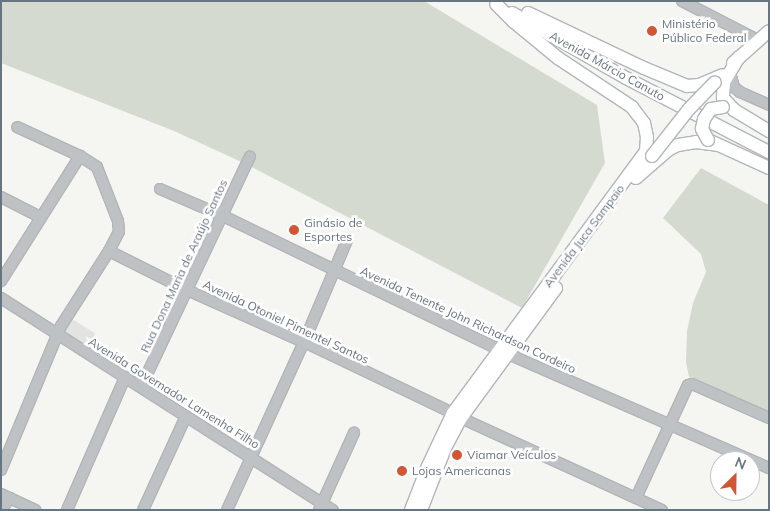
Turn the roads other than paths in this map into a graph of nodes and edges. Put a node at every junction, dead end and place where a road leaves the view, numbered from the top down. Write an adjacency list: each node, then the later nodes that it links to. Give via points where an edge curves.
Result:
1 (682, 1): 4 (street)
2 (495, 2): 5 (main road, via 687,86); 11 (main road, Avenida Márcio Canuto, via 626,78); 28 (main road, Avenida Juca Sampaio, via 558,58 632,106 644,123 647,137 643,158)
3 (769, 31): 4 (main road)
4 (758, 40): 5 (main road)
5 (722, 77): 6 (street, via 740,92); 7 (main road, via 722,93); 15 (main road, Avenida Juca Sampaio, bridge)
6 (769, 105)
7 (728, 109): 9 (main road); 10 (main road, bridge, via 711,109 706,114 702,129)
8 (17, 127): 12 (street)
9 (769, 131)
10 (712, 142): 14 (main road); 15 (main road, via 678,145)
11 (769, 152)
12 (80, 156): 19 (street); 21 (street, via 97,167 118,221 118,232)
13 (250, 156): 18 (street, Rua Dona Maria de Araújo Santos)
14 (769, 168)
15 (636, 178): 28 (main road, Avenida Juca Sampaio)
16 (160, 189): 18 (street, Avenida Tenente John Richardson Cordeiro)
17 (1, 197): 19 (street)
18 (222, 216): 22 (street, Avenida Tenente John Richardson Cordeiro); 24 (street, Rua Dona Maria de Araújo Santos)
19 (40, 217): 23 (street)
20 (346, 240): 22 (street)
21 (109, 251): 24 (street, Avenida Otoniel Pimentel Santos); 26 (street)
22 (335, 271): 27 (street); 28 (street, Avenida Tenente John Richardson Cordeiro)
23 (1, 282)
24 (187, 290): 27 (street, Avenida Otoniel Pimentel Santos); 30 (street, Rua Dona Maria de Araújo Santos)
25 (1, 298): 26 (street, Avenida Governador Lamenha Filho)
26 (59, 334): 29 (street, Avenida Governador Lamenha Filho); 38 (street)
27 (304, 342): 32 (street, Avenida Otoniel Pimentel Santos); 36 (street)
28 (504, 351): 32 (main road, Avenida Juca Sampaio); 34 (street, Avenida Tenente John Richardson Cordeiro)
29 (125, 377): 30 (street, Avenida Governador Lamenha Filho); 44 (street)
30 (141, 387): 31 (street, Avenida Governador Lamenha Filho)
31 (186, 416): 36 (street, Avenida Governador Lamenha Filho); 45 (street)
32 (457, 416): 40 (street, Avenida Otoniel Pimentel Santos); 48 (main road, Avenida Juca Sampaio, via 428,466); 49 (main road, Avenida Juca Sampaio)
33 (769, 418): 34 (street, via 688,384)
34 (669, 426): 37 (street, Avenida Tenente John Richardson Cordeiro); 40 (street)
35 (354, 433): 41 (street)
36 (252, 457): 41 (street, Avenida Governador Lamenha Filho); 46 (street)
37 (769, 468)
38 (1, 470)
39 (6, 496): 42 (street); 43 (street)
40 (636, 498): 50 (street, Avenida Otoniel Pimentel Santos)
41 (320, 506): 47 (street, Avenida Governador Lamenha Filho)
42 (1, 510)
43 (35, 510)
44 (67, 510)
45 (143, 510)
46 (227, 510)
47 (333, 510)
48 (411, 510)
49 (420, 510)
50 (662, 510)

